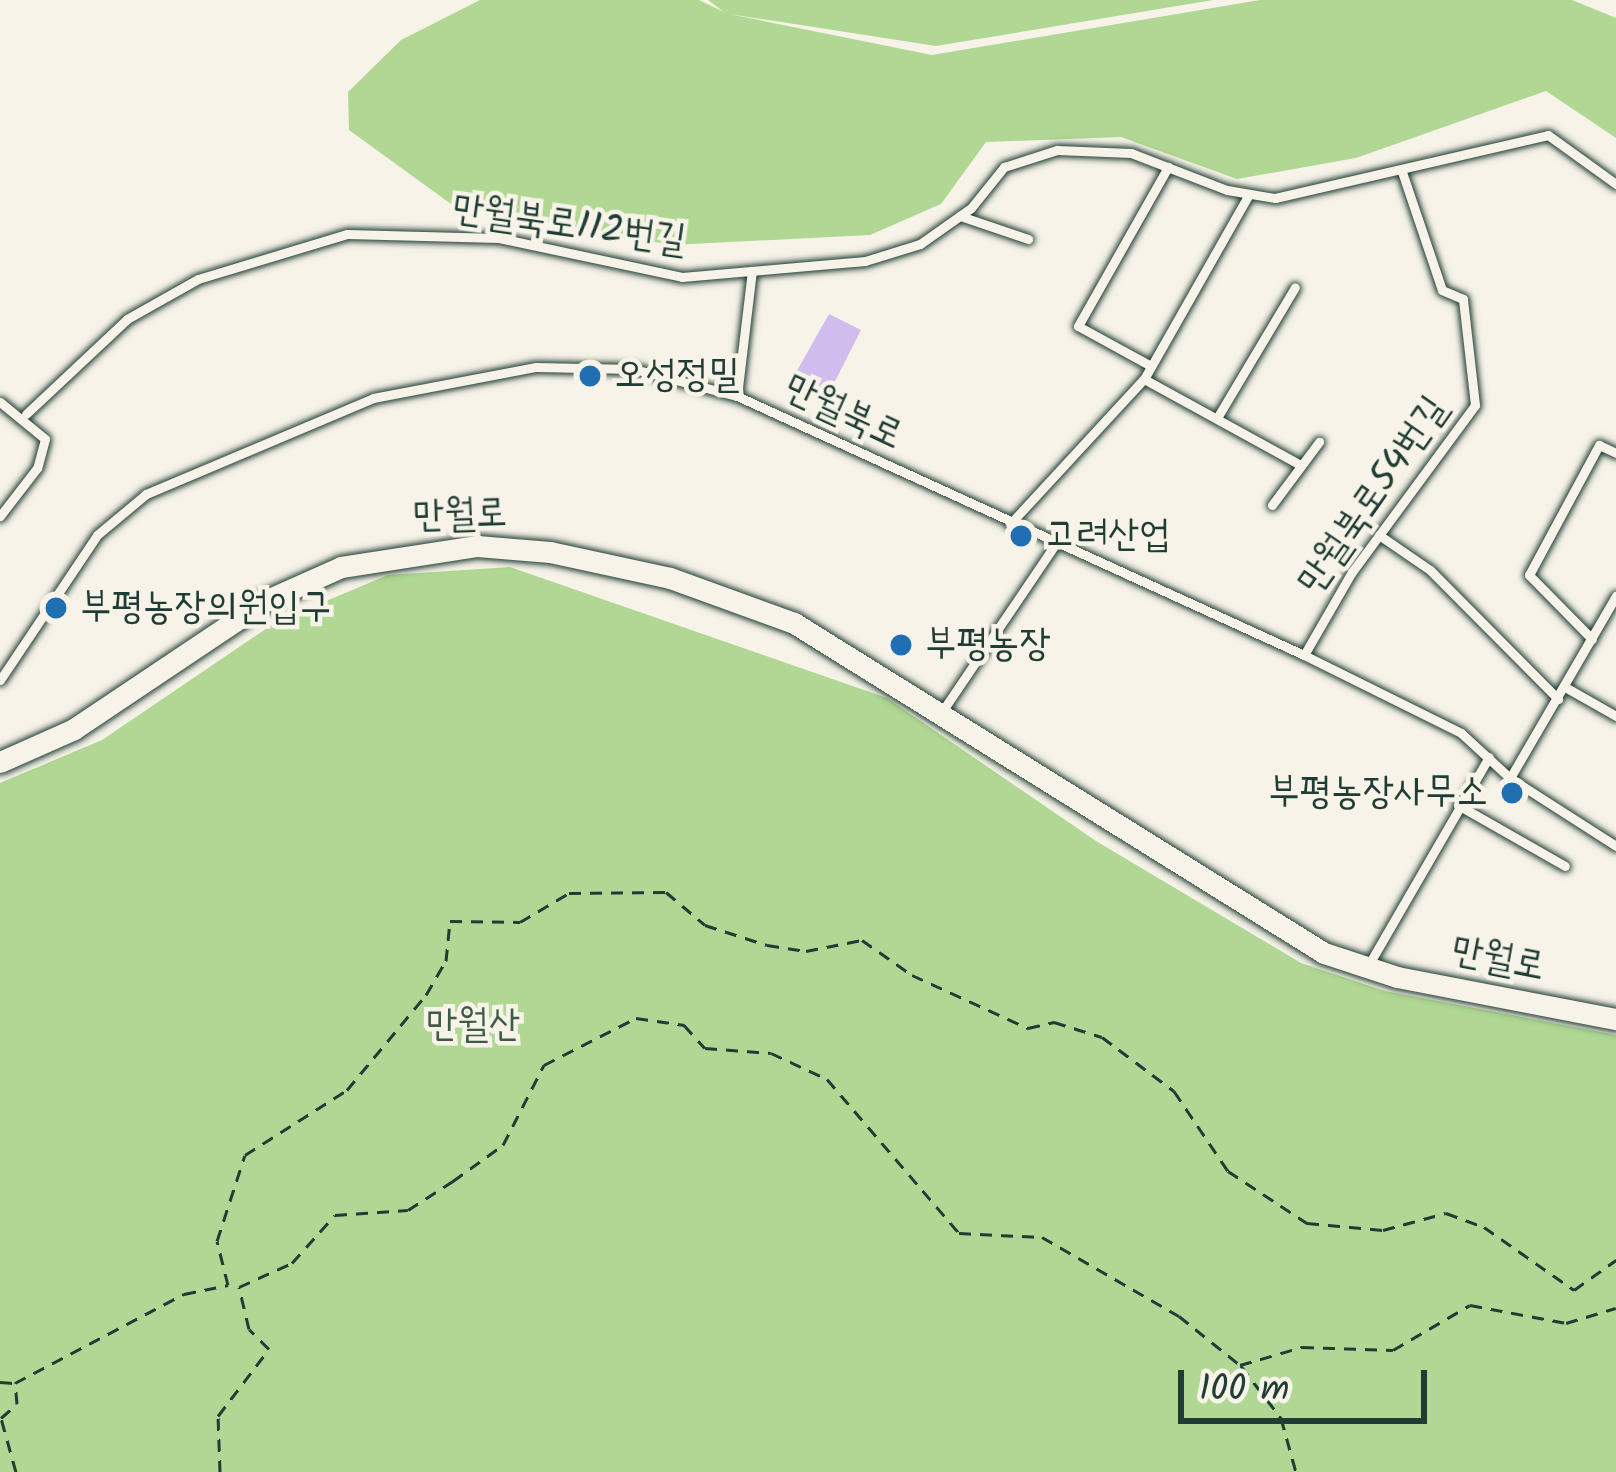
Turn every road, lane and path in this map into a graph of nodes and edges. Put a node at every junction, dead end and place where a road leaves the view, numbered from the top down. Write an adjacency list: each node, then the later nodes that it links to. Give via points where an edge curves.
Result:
1 (1168, 167): 4 (lane, 만월북로112번길); 5 (lane, 만월북로112번길, via 1104,148 1025,156); 9 (lane, via 1078,326)
2 (1402, 172): 3 (lane, 만월북로112번길, via 1548,135); 4 (lane, 만월북로112번길, via 1303,197); 21 (lane, 만월북로54번길, via 1442,290 1463,299 1475,405)
3 (1616, 184)
4 (1248, 196): 9 (lane)
5 (960, 216): 6 (lane); 7 (lane, 만월북로112번길, via 920,244 865,261)
6 (1028, 239)
7 (752, 271): 11 (lane); 13 (lane, 만월북로112번길, via 682,277 499,238 346,234 198,279 127,320)
8 (1295, 287): 14 (lane)
9 (1151, 367): 10 (lane)
10 (1144, 379): 14 (lane); 20 (lane)
11 (737, 396): 20 (lane, 만월북로); 27 (lane, 만월북로, via 586,366 373,398 119,512)
12 (0, 401): 13 (lane)
13 (26, 414): 19 (lane, via 45,439 37,468)
14 (1217, 418): 17 (lane)
15 (1319, 442): 17 (lane)
16 (1616, 453): 24 (lane, via 1600,445 1528,575)
17 (1297, 463): 18 (lane)
18 (1272, 505)
19 (0, 515)
20 (1010, 524): 22 (lane, 만월북로)
21 (1379, 535): 26 (lane, 만월북로54번길); 30 (lane, via 1430,570)
22 (1054, 547): 26 (lane, 만월북로); 31 (lane)
23 (1616, 596): 24 (lane)
24 (1592, 639): 29 (lane)
25 (0, 649): 27 (lane)
26 (1304, 655): 33 (lane, 만월북로, via 1461,733)
27 (14, 659): 28 (lane, 만월북로)
28 (0, 680)
29 (1565, 687): 30 (lane); 32 (lane)
30 (1558, 699): 35 (lane)
31 (941, 712): 34 (street, 만월로, via 733,597 550,552 477,546 341,567 267,600 74,729); 39 (street, 만월로, via 1280,932)
32 (1616, 716)
33 (1489, 757): 35 (lane, 만월북로); 36 (lane, 만월로)
34 (0, 762)
35 (1510, 778): 37 (lane, 만월북로)
36 (1458, 805): 38 (lane); 39 (lane, 만월로)
37 (1616, 846)
38 (1565, 866)
39 (1368, 970): 40 (street, 만월로)
40 (1616, 1019)
41 (1616, 1260): 42 (path, via 1574,1291 1484,1227 1446,1213 1383,1230 1307,1223 1228,1171 1163,1080 1102,1037 1054,1022 1028,1028 912,975 862,940 806,951 767,945 705,925 666,892 578,892 549,899 520,922 450,921 446,961 426,995 347,1090 245,1155 217,1241)
42 (228, 1285): 43 (path); 47 (path, via 184,1294)
43 (239, 1287): 45 (path, via 292,1263 334,1215 408,1210 454,1181 503,1145 544,1066 636,1018 684,1024 705,1048 771,1053 827,1079 959,1233 1042,1237 1179,1316); 49 (path, via 249,1329 269,1349 218,1416)
44 (1616, 1308): 45 (path, via 1566,1323 1470,1305 1393,1350 1302,1347)
45 (1240, 1365): 50 (path, via 1264,1386)
46 (0, 1382): 47 (path)
47 (15, 1383): 48 (path, via 17,1404 1,1418)
48 (16, 1472)
49 (220, 1472)
50 (1296, 1472)

